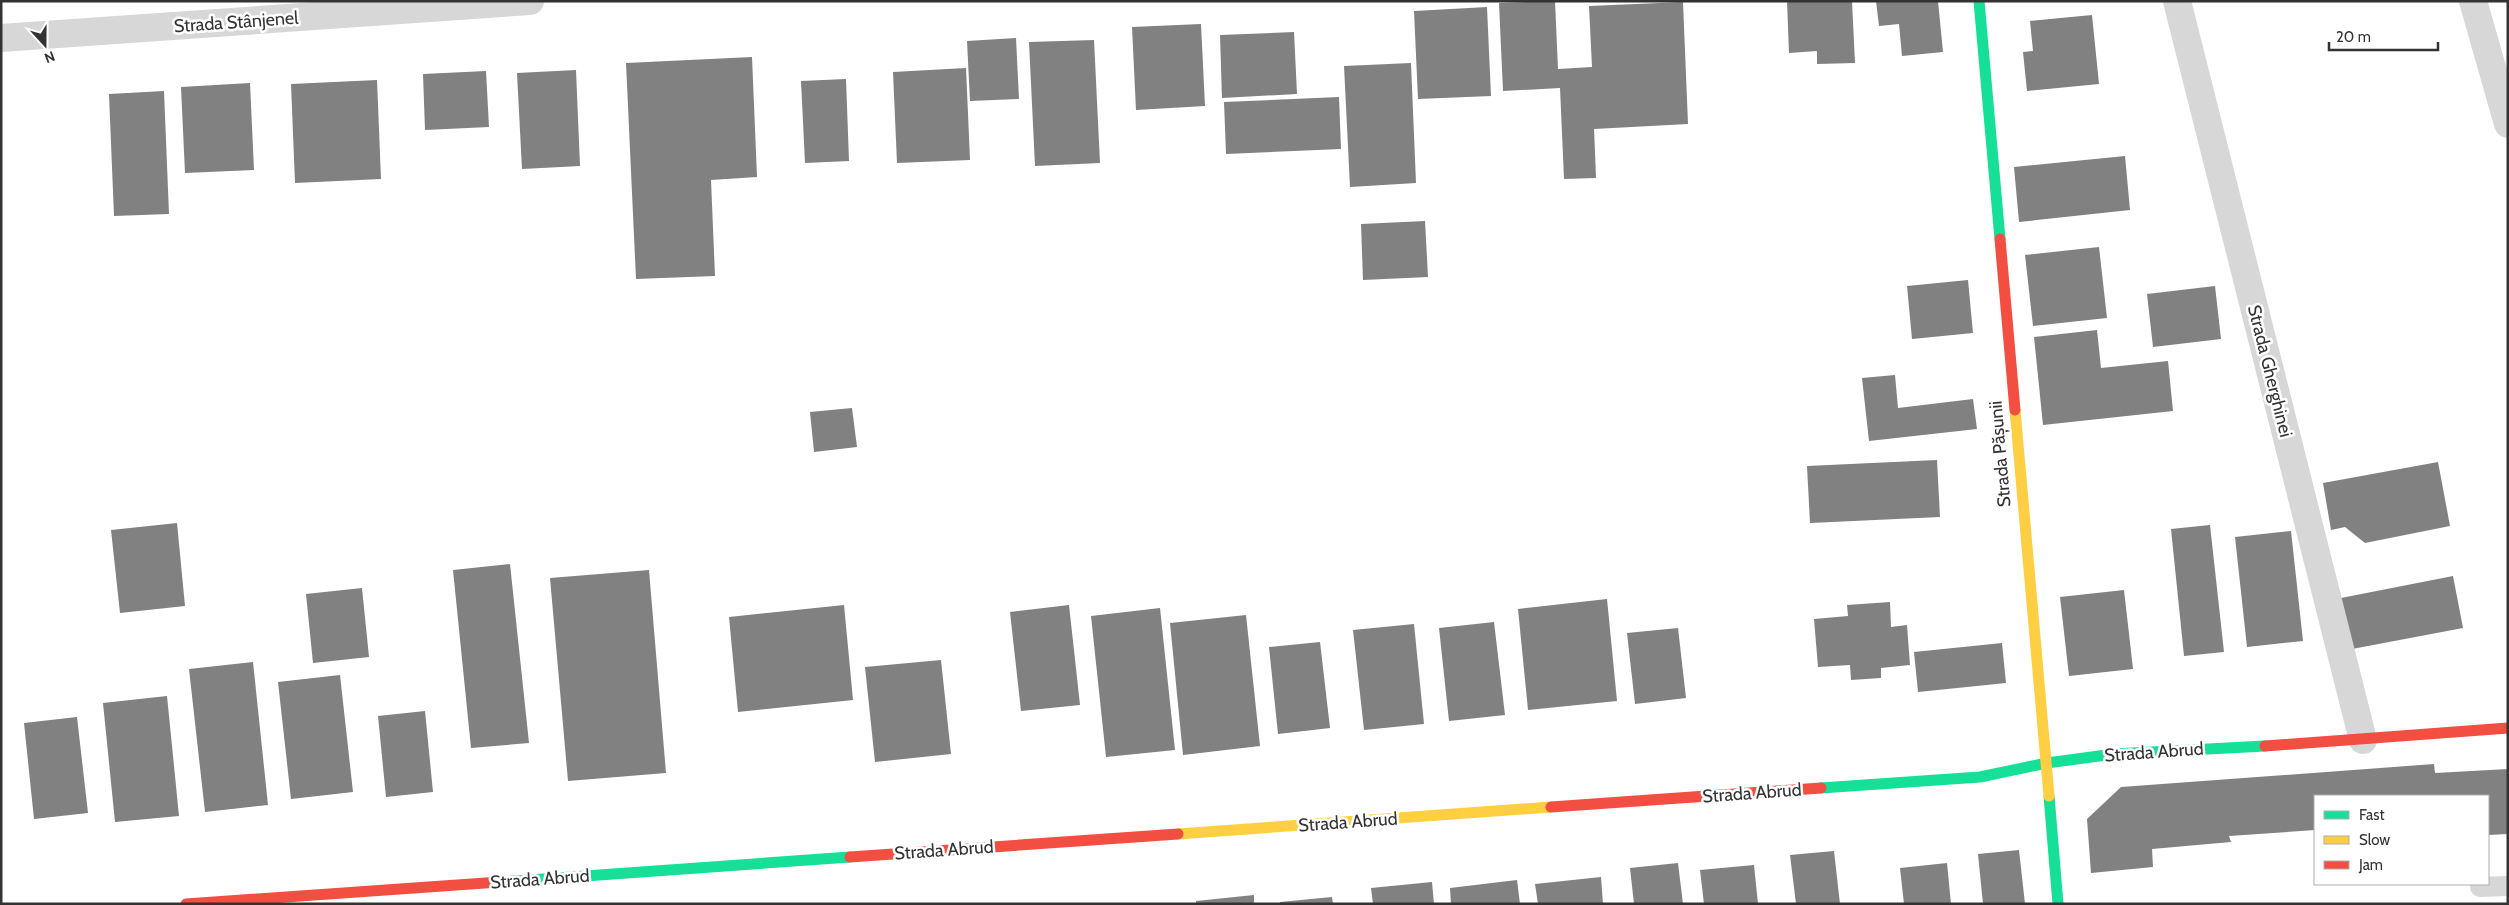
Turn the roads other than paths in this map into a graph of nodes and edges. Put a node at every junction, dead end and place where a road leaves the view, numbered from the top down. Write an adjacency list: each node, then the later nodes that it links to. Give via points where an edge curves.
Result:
1 (530, 1): 5 (street, Strada Stânjenel)
2 (1979, 1): 9 (street, Strada Pășunii)
3 (2177, 1): 8 (street, Strada Gherghinei)
4 (2473, 1): 6 (street)
5 (1, 38)
6 (2508, 124)
7 (2508, 728): 8 (street, Strada Abrud)
8 (2363, 740): 9 (street, Strada Abrud, via 2114,754)
9 (2047, 762): 12 (street, Strada Abrud, via 1980,777); 13 (street, Strada Pășunii)
10 (2508, 886): 11 (lane)
11 (2480, 887)
12 (186, 904)
13 (2058, 904)

